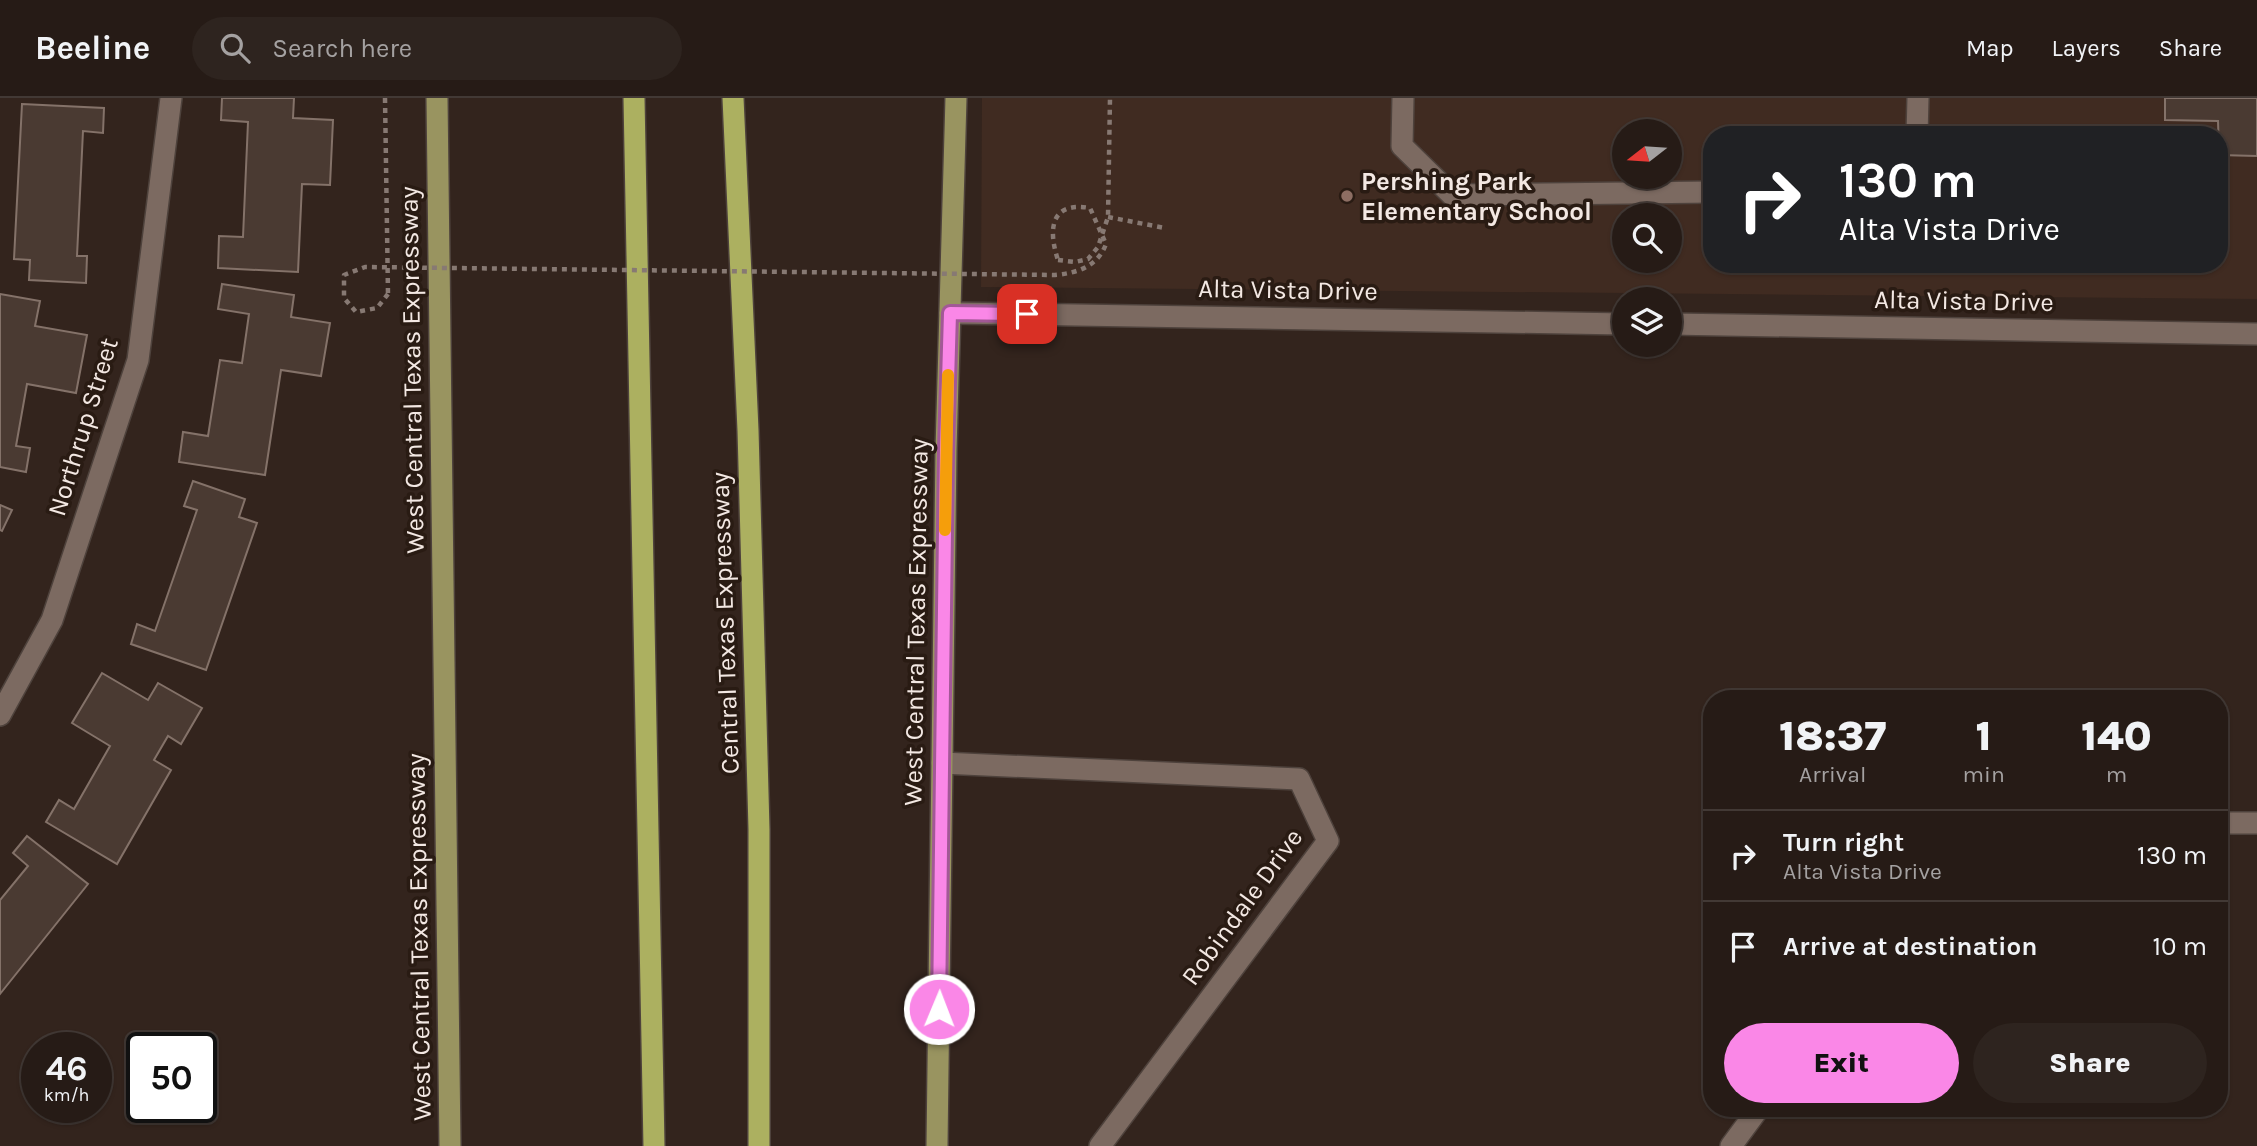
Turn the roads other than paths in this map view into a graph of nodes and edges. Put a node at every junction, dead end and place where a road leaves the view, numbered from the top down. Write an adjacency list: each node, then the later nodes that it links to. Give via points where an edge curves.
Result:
1 (171, 98): 14 (street, Northrup Street, via 138,360 51,620)
2 (437, 98): 19 (main road, West Central Texas Expressway)
3 (634, 98): 20 (highway)
4 (733, 98): 21 (highway, Central Texas Expressway, via 759,829)
5 (956, 98): 10 (main road, West Central Texas Expressway)
6 (1403, 98): 9 (street, via 1402,146 1452,195)
7 (1918, 98): 8 (street)
8 (1917, 126)
9 (1703, 192)
10 (950, 313): 11 (street, Alta Vista Drive); 15 (main road, West Central Texas Expressway)
11 (1612, 324)
12 (1682, 324): 13 (street, Alta Vista Drive)
13 (2257, 334)
14 (0, 715)
15 (942, 763): 22 (main road, West Central Texas Expressway); 23 (street, Robindale Drive, via 1299,779 1328,841)
16 (2228, 822): 17 (street)
17 (2257, 823)
18 (1752, 1117): 24 (street)
19 (450, 1146)
20 (654, 1146)
21 (759, 1146)
22 (937, 1146)
23 (1100, 1146)
24 (1731, 1146)

